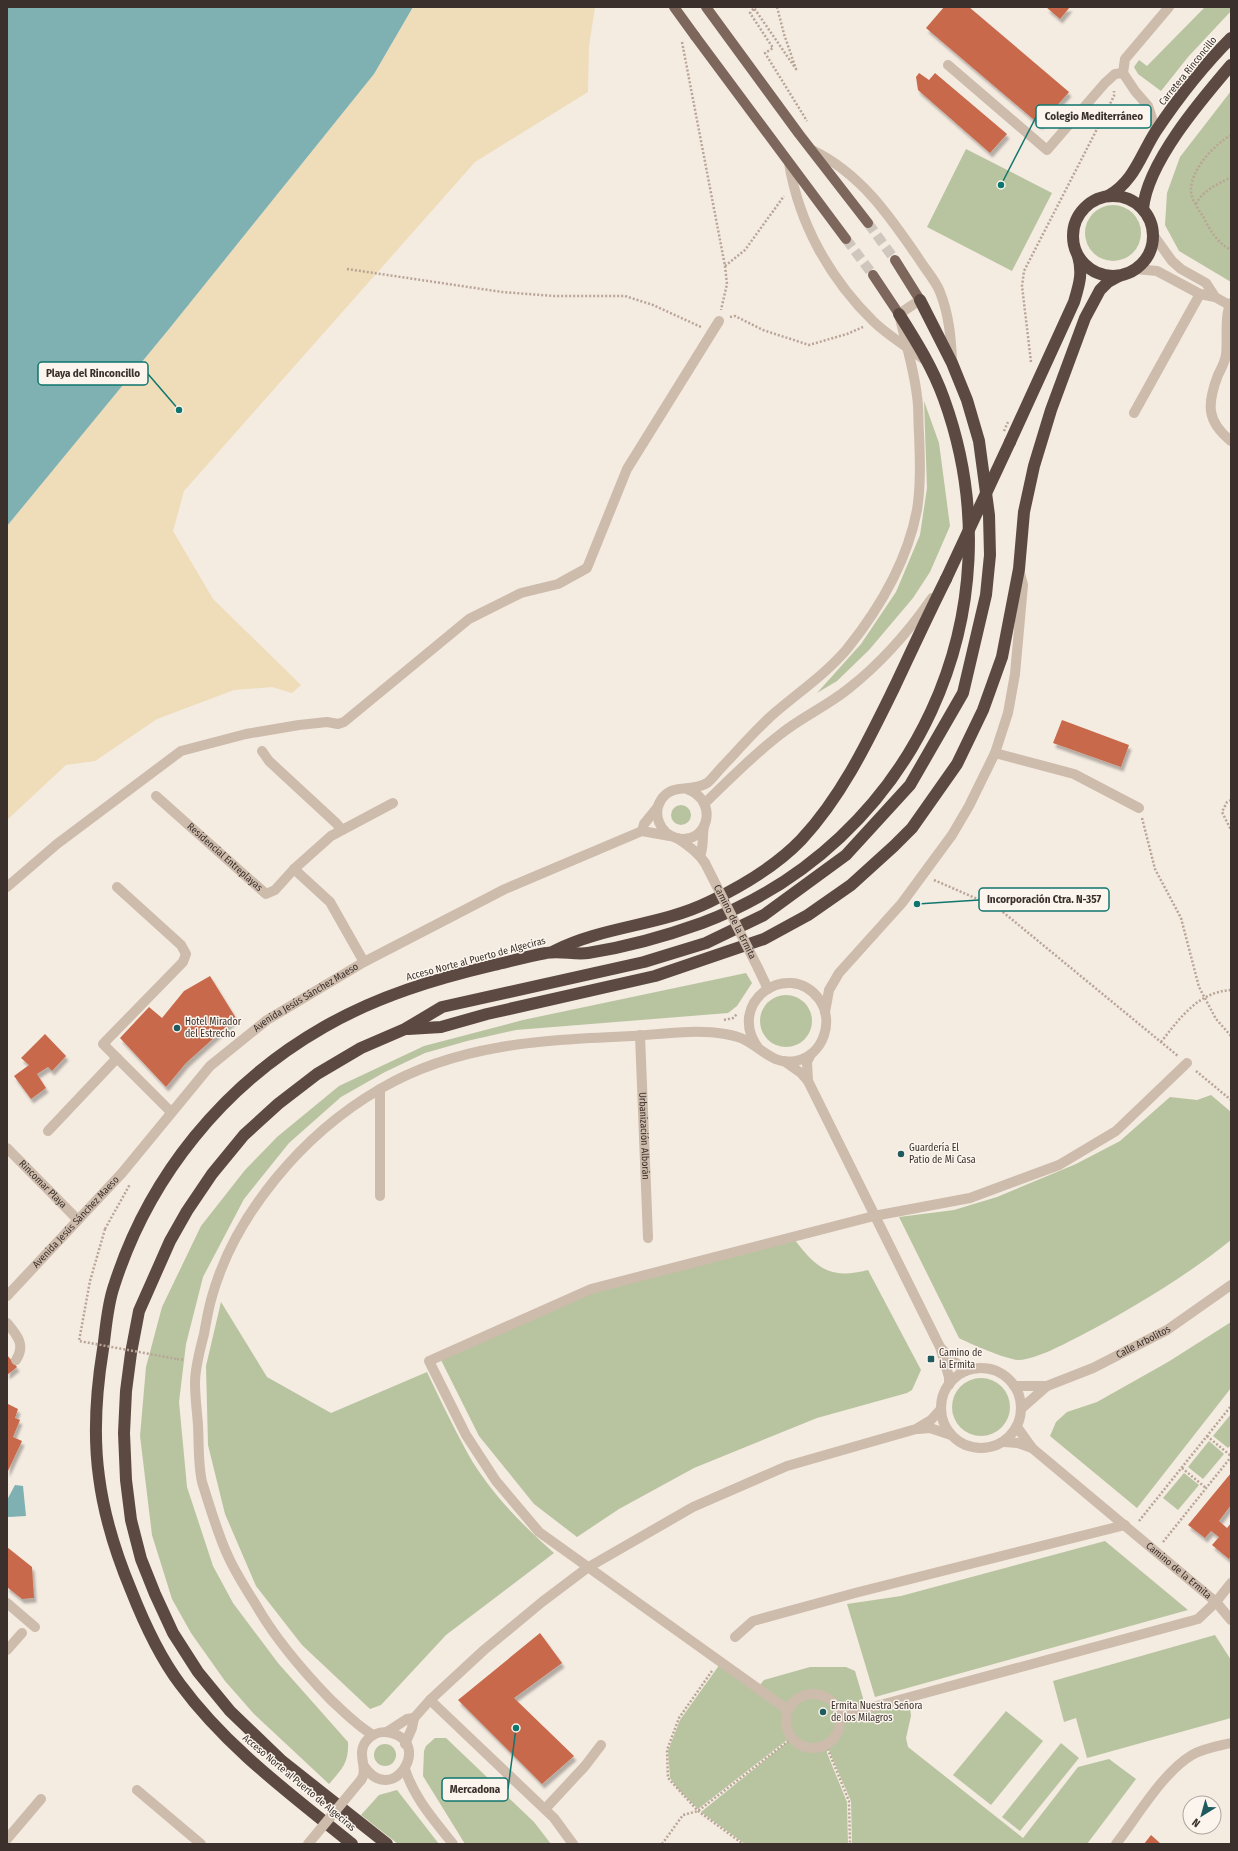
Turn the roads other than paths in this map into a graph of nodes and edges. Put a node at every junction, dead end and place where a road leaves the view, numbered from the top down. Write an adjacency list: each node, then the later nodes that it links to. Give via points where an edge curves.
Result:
1 (674, 7): 10 (main road, bridge)
2 (706, 7): 9 (main road)
3 (1169, 7): 7 (street, via 1125,59)
4 (1231, 38): 8 (highway, Carretera Rinconcillo, via 1186,89)
5 (948, 65): 7 (street, via 1047,150 1104,83)
6 (1231, 65): 12 (highway, via 1200,100 1161,159 1146,190)
7 (1119, 74): 8 (street, via 1148,106)
8 (1156, 132): 11 (highway, Carretera Rinconcillo, via 1124,185)
9 (812, 150): 13 (main road); 30 (street, via 831,158 867,189 901,232 940,291 950,330)
10 (789, 163): 15 (main road); 27 (street, via 791,179 810,234 821,256 843,288 874,322)
11 (1108, 196): 12 (highway, Carretera Rinconcillo, via 1127,198); 16 (highway, Carretera Rinconcillo, via 1090,203 1078,218 1073,236)
12 (1143, 209): 14 (highway, via 1149,217)
13 (868, 223)
14 (1154, 236): 18 (highway, via 1149,254); 22 (street, via 1172,261 1206,283)
15 (846, 239)
16 (1078, 255): 20 (highway, via 1095,271); 34 (highway, Carretera Rinconcillo, bridge, via 1082,268 1074,302)
17 (895, 260): 23 (main road)
18 (1136, 269): 20 (highway); 21 (street, via 1157,271)
19 (873, 275): 25 (main road)
20 (1118, 276): 33 (highway, via 1100,290 1085,318 1051,410 1034,466 1024,512)
21 (1200, 294): 22 (street); 31 (street)
22 (1215, 297): 24 (street)
23 (920, 300): 25 (street); 30 (highway, Acceso Norte al Puerto de Algeciras)
24 (1230, 305): 28 (street)
25 (899, 314): 27 (street); 29 (highway, Acceso Norte al Puerto de Algeciras)
26 (719, 320): 49 (street, via 627,469 586,568 558,584 521,593 469,619 344,722 299,725 246,734 182,750 57,844)
27 (906, 347): 29 (street); 37 (street, via 917,396 920,481 913,528 885,597 847,649 826,670 770,717 708,782)
28 (1228, 358): 32 (street, via 1210,394 1210,407 1219,430)
29 (928, 362): 51 (highway, Acceso Norte al Puerto de Algeciras, via 942,393 962,460 969,523 966,595 943,686 921,733 894,776 866,811 834,843 793,876 752,901 700,923 639,942 582,954)
30 (952, 363): 55 (highway, Acceso Norte al Puerto de Algeciras, via 967,400 979,441 989,515 990,555 987,587 963,693 910,786 846,854 764,916 706,943 644,962 442,1007)
31 (1134, 413)
32 (1231, 441)
33 (1019, 569): 36 (street, via 1023,585 1015,674 1008,713); 55 (highway, via 1002,657 983,710 957,764 912,828 851,885 808,915 764,939 655,976 441,1027)
34 (946, 579): 40 (street, via 916,620 878,662 848,689 783,732); 51 (highway, Carretera Rinconcillo, via 868,742 844,784 800,841 741,885 708,902 676,915 574,940)
35 (262, 750): 44 (street, via 269,761)
36 (995, 753): 42 (street, via 1074,774); 54 (street, via 952,835 902,903 840,973 829,990)
37 (687, 789): 40 (street, via 700,796); 41 (street, via 677,789 665,795)
38 (156, 796): 48 (street, Residencial Entreplayas, via 262,892 268,894 275,890)
39 (393, 803): 44 (street, Residencial Entreplayas)
40 (705, 803): 43 (street, via 707,810)
41 (657, 808): 45 (street, via 644,824); 46 (street, via 659,824)
42 (1139, 808)
43 (704, 826): 46 (street, via 693,836); 47 (street)
44 (342, 830): 48 (street, Residencial Entreplayas, via 321,843)
45 (642, 831): 46 (street); 52 (street, Avenida Jesús Sánchez Maeso, via 505,889)
46 (674, 837): 47 (street, Camino de la Ermita, via 691,847)
47 (702, 859): 53 (street, Camino de la Ermita, bridge)
48 (294, 869): 52 (street, via 330,902)
49 (7, 887)
50 (117, 887): 59 (street, via 184,948 186,954 183,962 103,1044)
51 (554, 951): 114 (highway, Acceso Norte al Puerto de Algeciras, via 457,974 400,991 360,1007 271,1061 224,1103 170,1169 134,1235 112,1291 97,1385 95,1434 99,1477 110,1528 136,1602 155,1644 180,1683 204,1713 268,1776)
52 (364, 962): 64 (street, Avenida Jesús Sánchez Maeso, via 267,1020 210,1066)
53 (768, 989): 54 (street, via 781,984 800,985 816,996); 57 (street, via 757,998 749,1014 750,1033)
54 (825, 1012): 58 (street, via 826,1030 818,1047)
55 (405, 1029): 115 (highway, Acceso Norte al Puerto de Algeciras, via 361,1048 317,1074 244,1135 212,1174 170,1241 139,1311 126,1391 124,1433 131,1520 141,1559 173,1633 214,1692 254,1735 282,1761)
56 (640, 1035): 57 (street, via 707,1032 728,1034 745,1039); 63 (street, via 517,1044 486,1049 449,1057); 70 (street, Urbanización Alborán)
57 (759, 1049): 60 (street, via 766,1055)
58 (811, 1054): 60 (street, via 799,1060); 62 (street, via 807,1062)
59 (117, 1058): 64 (street); 65 (street)
60 (784, 1061): 62 (street)
61 (1187, 1063): 68 (street, via 1116,1131 1059,1165 970,1198)
62 (808, 1081): 68 (street)
63 (380, 1089): 67 (street); 102 (street, via 340,1116 296,1154 251,1212 229,1253 212,1297 197,1362 195,1383 201,1478 228,1556 268,1627 306,1675 354,1723)
64 (171, 1112): 69 (street, Avenida Jesús Sánchez Maeso, via 122,1173)
65 (48, 1131)
66 (7, 1148): 69 (street, Rincomar Playa)
67 (380, 1196)
68 (874, 1216): 74 (street); 88 (street, via 591,1288 429,1361 466,1435 496,1481 540,1532)
69 (78, 1220): 72 (street, Avenida Jesús Sánchez Maeso)
70 (648, 1238)
71 (1231, 1285): 79 (street, Calle Arbolitos, via 1167,1330 1093,1368)
72 (7, 1296)
73 (7, 1323): 75 (street, via 21,1342 20,1355)
74 (940, 1348): 76 (street); 77 (street)
75 (16, 1360)
76 (966, 1371): 77 (street); 78 (street, via 976,1368 995,1371 1004,1375)
77 (949, 1385): 81 (street, via 942,1399)
78 (1014, 1386): 79 (street, Calle Arbolitos); 80 (street)
79 (1047, 1386): 80 (street, Calle Arbolitos)
80 (1022, 1408): 82 (street)
81 (941, 1409): 83 (street, via 931,1420); 84 (street, via 946,1428)
82 (1017, 1427): 85 (street); 86 (street, Camino de la Ermita)
83 (916, 1429): 84 (street, via 930,1428); 88 (street, via 787,1466 693,1507)
84 (951, 1435): 85 (street, via 958,1442 977,1448)
85 (1004, 1442): 86 (street)
86 (1032, 1448): 87 (street, Camino de la Ermita)
87 (1128, 1528): 90 (street, Camino de la Ermita); 95 (street, via 871,1589 753,1621)
88 (587, 1568): 97 (street, via 484,1650); 98 (street)
89 (1231, 1583): 90 (street)
90 (1216, 1602): 92 (street, Camino de la Ermita); 99 (street, via 1198,1619)
91 (7, 1603): 93 (street)
92 (1231, 1620)
93 (35, 1627)
94 (22, 1633): 96 (street)
95 (735, 1637)
96 (7, 1650)
97 (430, 1700): 100 (street); 110 (street)
98 (788, 1710): 99 (street, via 800,1697 816,1694 832,1701); 99 (street, via 786,1724 792,1738 808,1748 817,1748 833,1740 838,1733)
99 (840, 1716)
100 (414, 1718): 101 (street, via 406,1719); 104 (street)
101 (387, 1732): 102 (street); 104 (street, via 400,1737)
102 (373, 1735): 107 (street, via 367,1740 361,1752)
103 (1231, 1743): 118 (street, via 1194,1754 1185,1760 1165,1779)
104 (406, 1744): 106 (street, via 409,1756)
105 (601, 1745): 110 (street)
106 (405, 1769): 107 (street, via 400,1775 387,1780); 116 (street, via 420,1801)
107 (366, 1778): 113 (street, bridge)
108 (137, 1790): 112 (street)
109 (41, 1799): 111 (street)
110 (545, 1809): 117 (street)
111 (7, 1839)
112 (201, 1844)
113 (308, 1844)
114 (352, 1844)
115 (387, 1844)
116 (452, 1844)
117 (573, 1844)
118 (1116, 1844)

